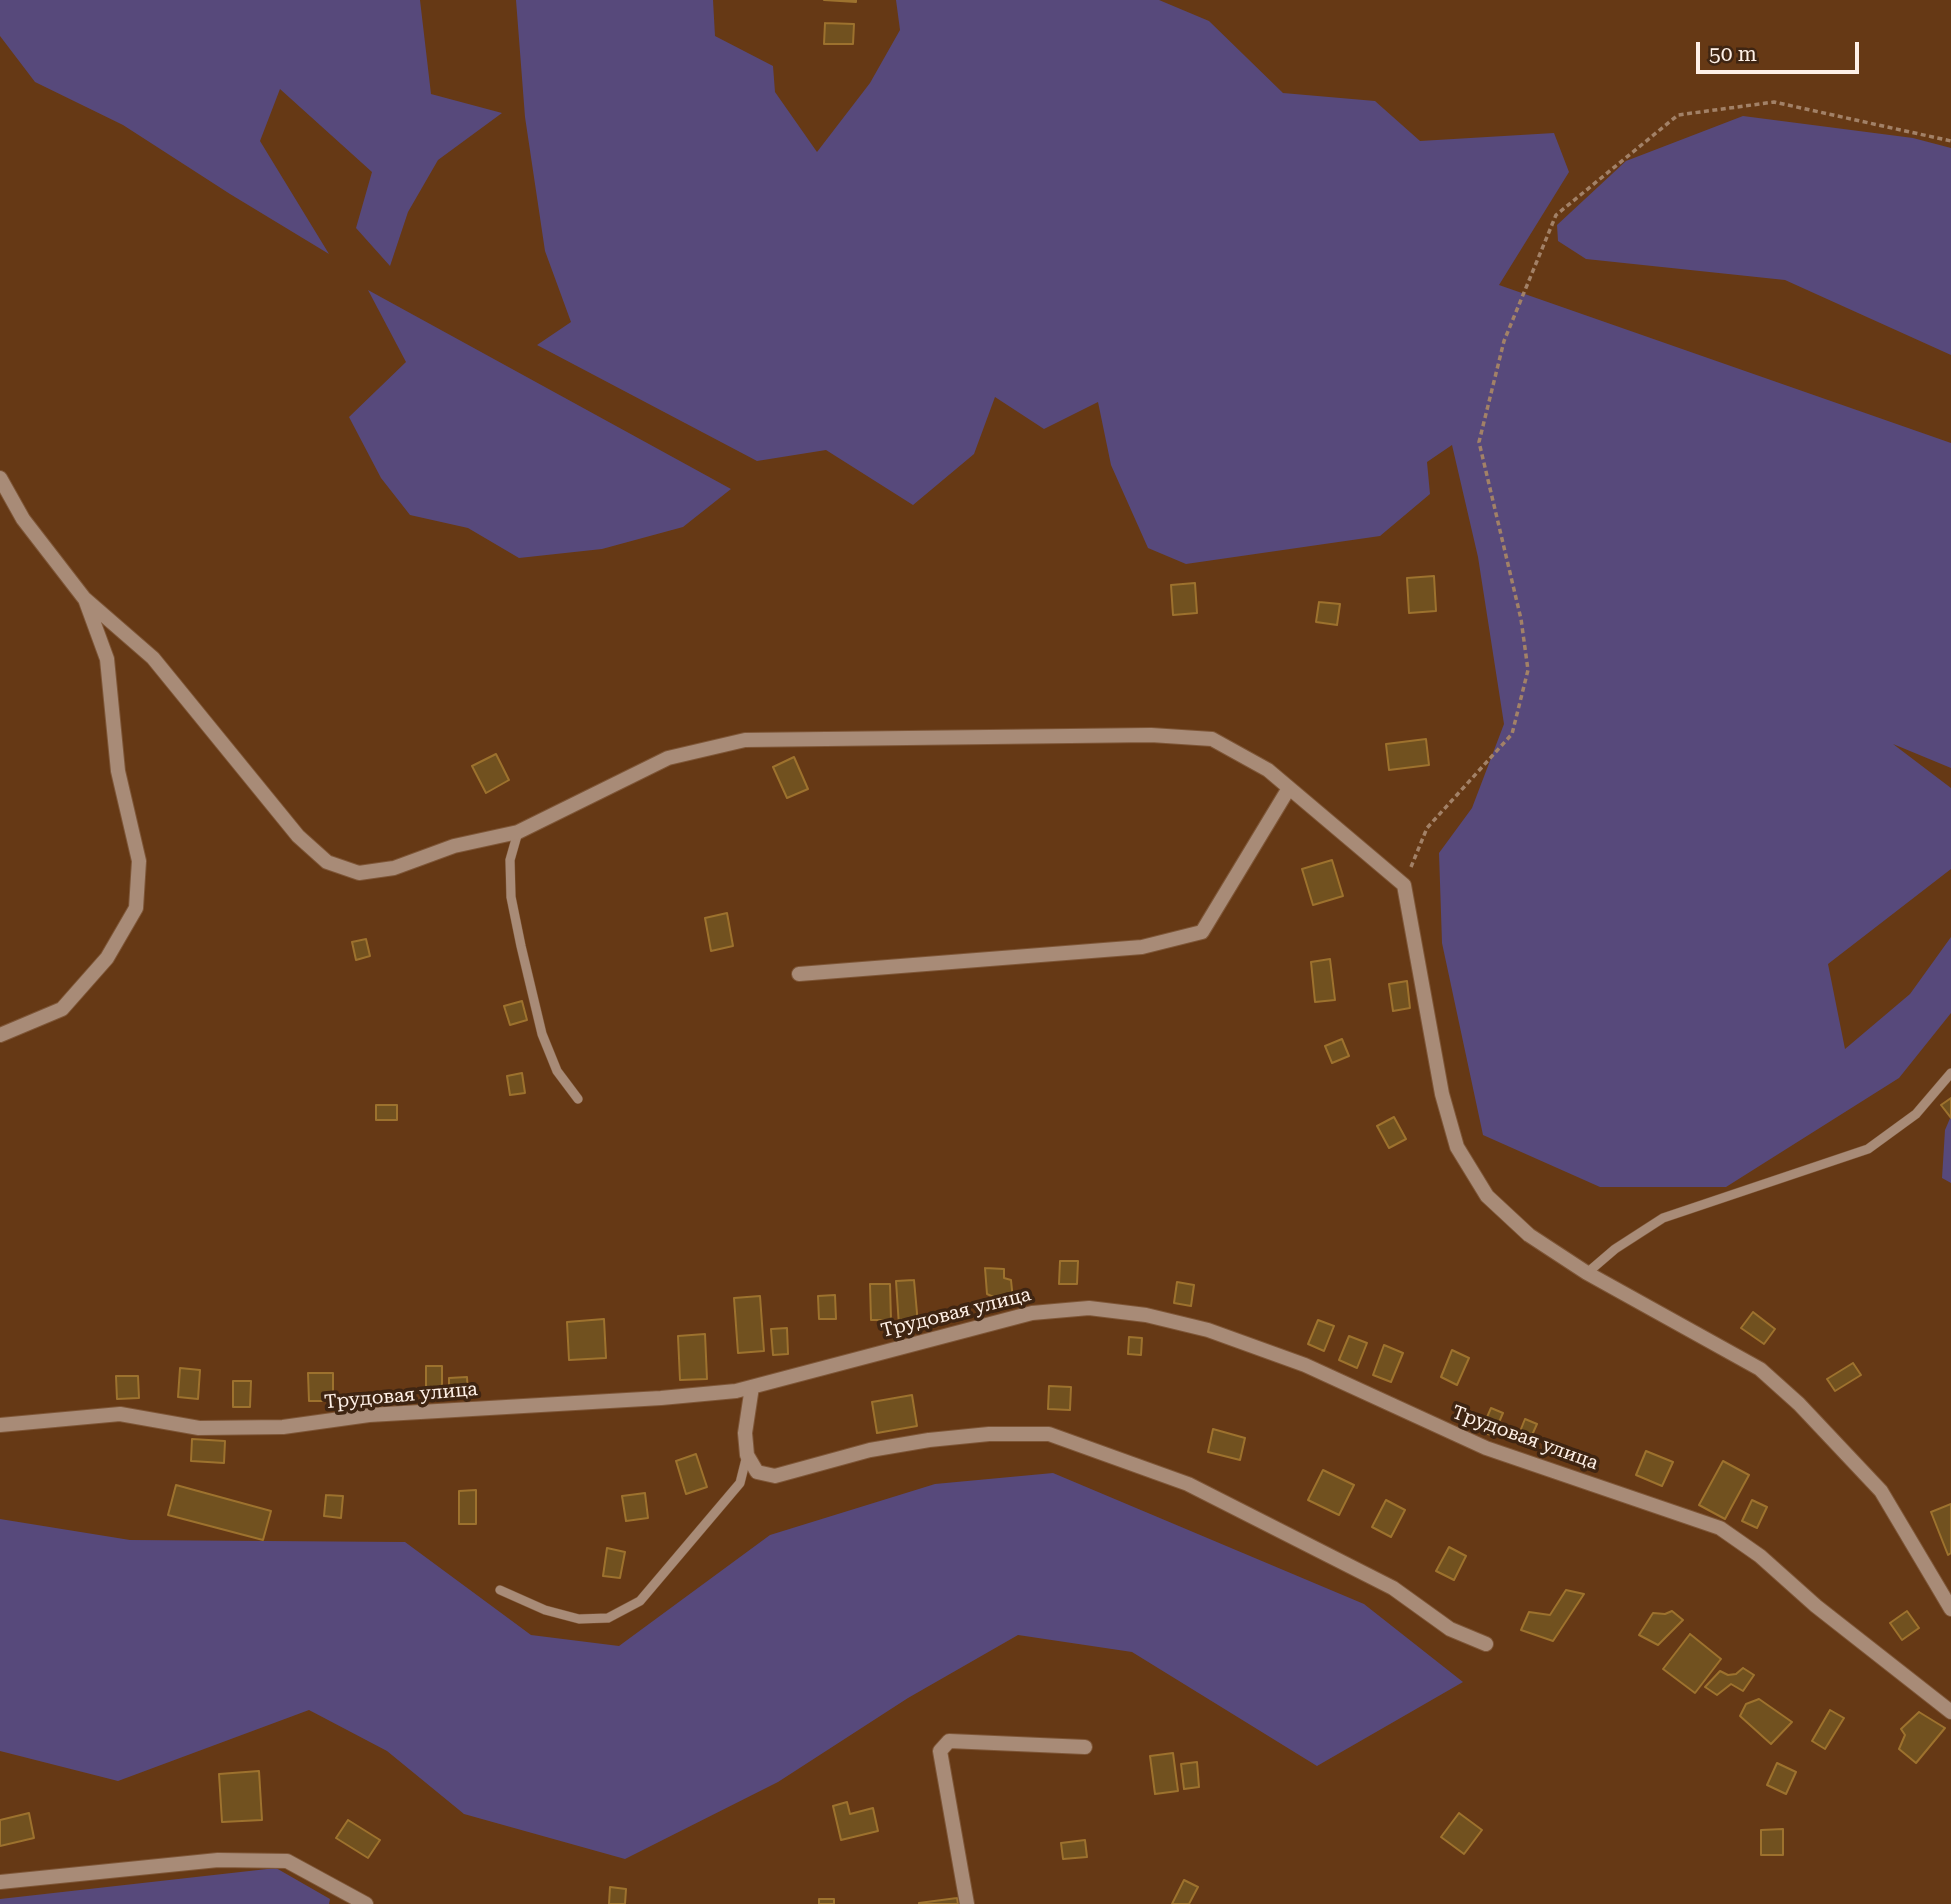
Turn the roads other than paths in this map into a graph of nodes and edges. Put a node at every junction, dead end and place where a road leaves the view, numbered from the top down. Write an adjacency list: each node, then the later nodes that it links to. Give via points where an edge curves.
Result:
1 (0, 478): 2 (street, via 23,519)
2 (84, 598): 4 (street, via 153,658 298,836 327,862 359,873 394,868 454,846); 6 (street, via 107,659 118,771 139,861 136,908 107,958 62,1009)
3 (1289, 788): 4 (street, via 1268,770 1212,739 1151,735 745,740 668,758); 5 (street, via 1202,932 1142,947); 9 (street, via 1404,885 1442,1094 1457,1147 1487,1196 1529,1235)
4 (518, 832): 8 (lane, via 510,860 511,897 532,992 558,1072)
5 (799, 974)
6 (0, 1035)
7 (1951, 1073): 9 (lane, via 1916,1114 1868,1149 1663,1218)
8 (578, 1099)
9 (1587, 1273): 14 (street, via 1760,1369 1799,1404 1881,1491)
10 (752, 1387): 11 (street, Трудовая улица, via 661,1398 369,1415 283,1427 199,1428 120,1414); 12 (street, via 745,1433); 16 (street, Трудовая улица, via 1032,1312 1089,1308 1208,1330 1305,1364 1486,1448 1720,1528)
11 (0, 1425)
12 (747, 1455): 13 (lane, via 740,1483 640,1601 608,1618 579,1619); 15 (street, via 757,1472 775,1476 870,1450 929,1440 1049,1434 1188,1484 1393,1588 1450,1629)
13 (500, 1590)
14 (1951, 1609)
15 (1486, 1644)
16 (1951, 1712)
17 (1085, 1747): 20 (street, via 949,1741 940,1751)
18 (0, 1882): 19 (street, via 218,1860 288,1861)
19 (366, 1904)
20 (967, 1904)

